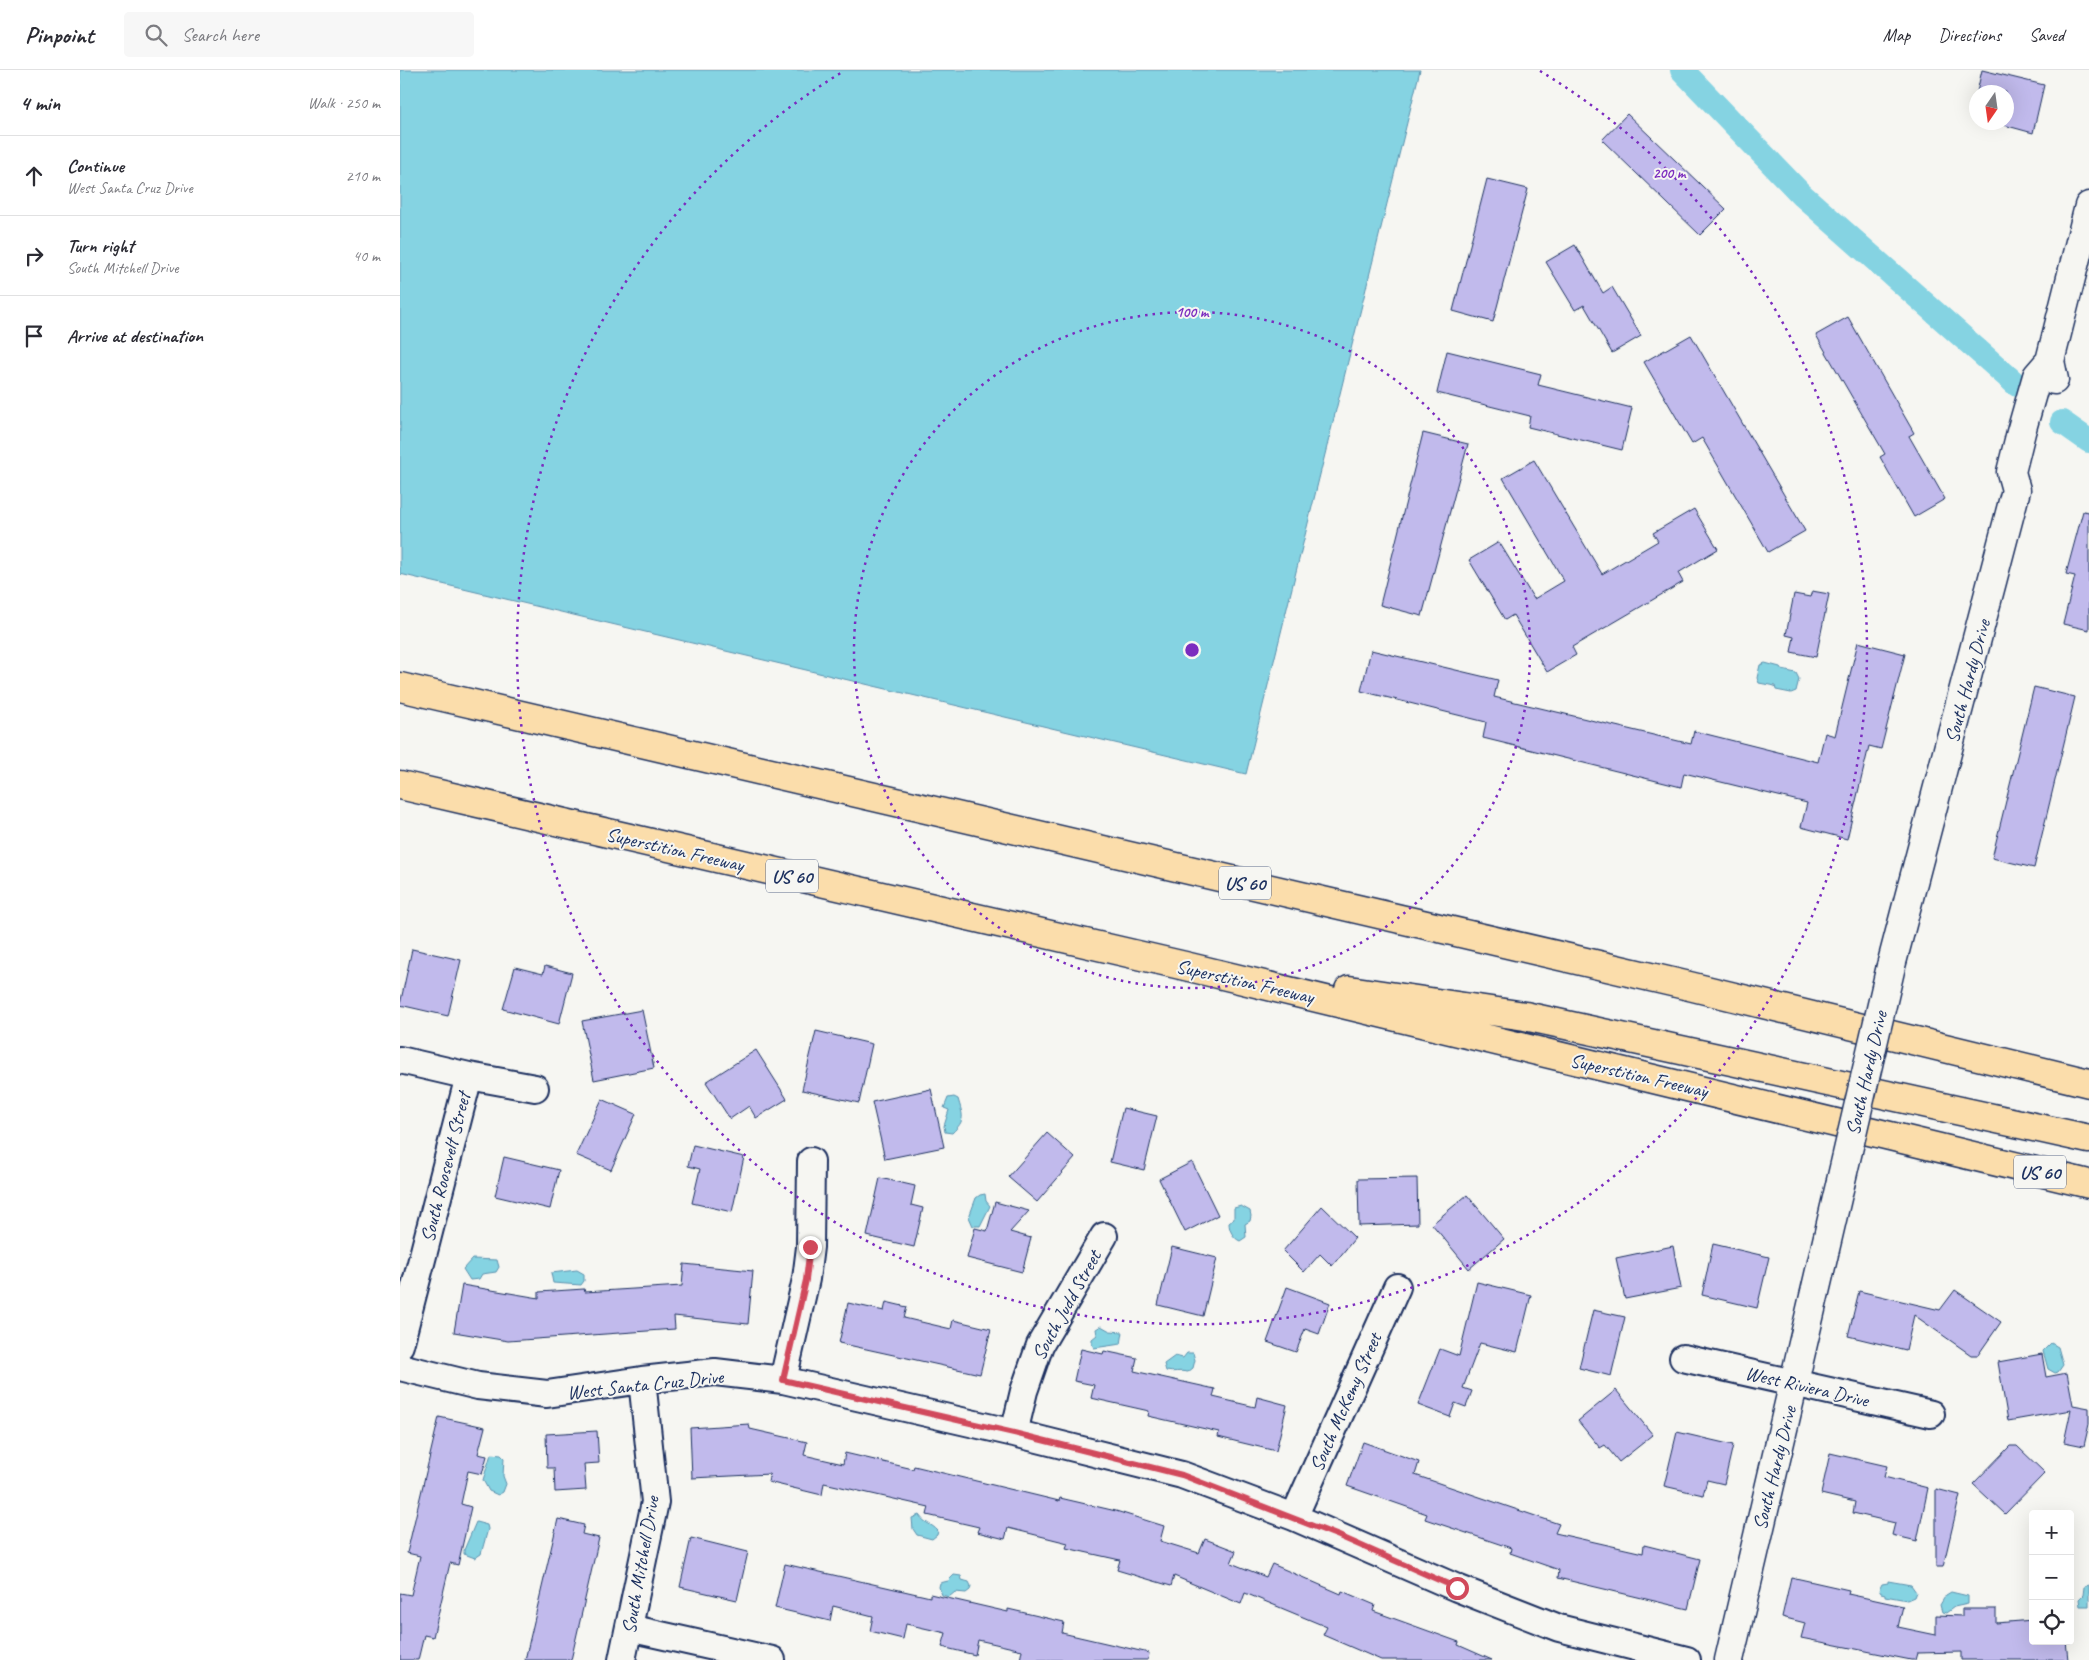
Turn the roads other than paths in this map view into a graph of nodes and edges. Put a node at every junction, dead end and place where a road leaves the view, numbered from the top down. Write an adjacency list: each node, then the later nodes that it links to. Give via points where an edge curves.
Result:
1 (2089, 206): 2 (street, South Hardy Drive)
2 (2085, 238): 22 (street, South Hardy Drive, bridge, via 2032,431 2028,479 2016,490 1891,966)
3 (400, 687): 8 (highway, US 60, via 1684,985)
4 (400, 785): 5 (highway, Superstition Freeway / US 60)
5 (1184, 966): 10 (highway, via 1525,1016); 11 (highway, Superstition Freeway / US 60)
6 (400, 1060): 7 (street)
7 (469, 1076): 9 (street); 17 (street, South Roosevelt Street)
8 (2089, 1083)
9 (535, 1088)
10 (2089, 1139)
11 (1992, 1159): 13 (highway, Superstition Freeway / US 60); 14 (highway)
12 (812, 1160): 21 (street, via 806,1280)
13 (2089, 1184)
14 (2089, 1191)
15 (1104, 1236): 24 (street, South Judd Street, via 1040,1346 1024,1390)
16 (1397, 1287): 25 (street, South McKemy Street)
17 (400, 1345)
18 (1682, 1358): 22 (street, West Riviera Drive)
19 (400, 1367): 20 (street, West Santa Cruz Drive, via 478,1386 547,1394)
20 (642, 1380): 21 (street, West Santa Cruz Drive, via 716,1372); 26 (street, South Mitchell Drive, via 655,1502)
21 (783, 1380): 24 (street, West Santa Cruz Drive)
22 (1795, 1382): 23 (street, West Riviera Drive); 30 (street, South Hardy Drive)
23 (1931, 1414)
24 (1014, 1433): 25 (street, West Santa Cruz Drive, via 1182,1475)
25 (1294, 1517): 29 (street, West Santa Cruz Drive, via 1457,1588 1559,1628)
26 (629, 1628): 27 (street, South Mitchell Drive); 28 (street)
27 (622, 1660)
28 (772, 1660)
29 (1686, 1660)
30 (1729, 1660)

